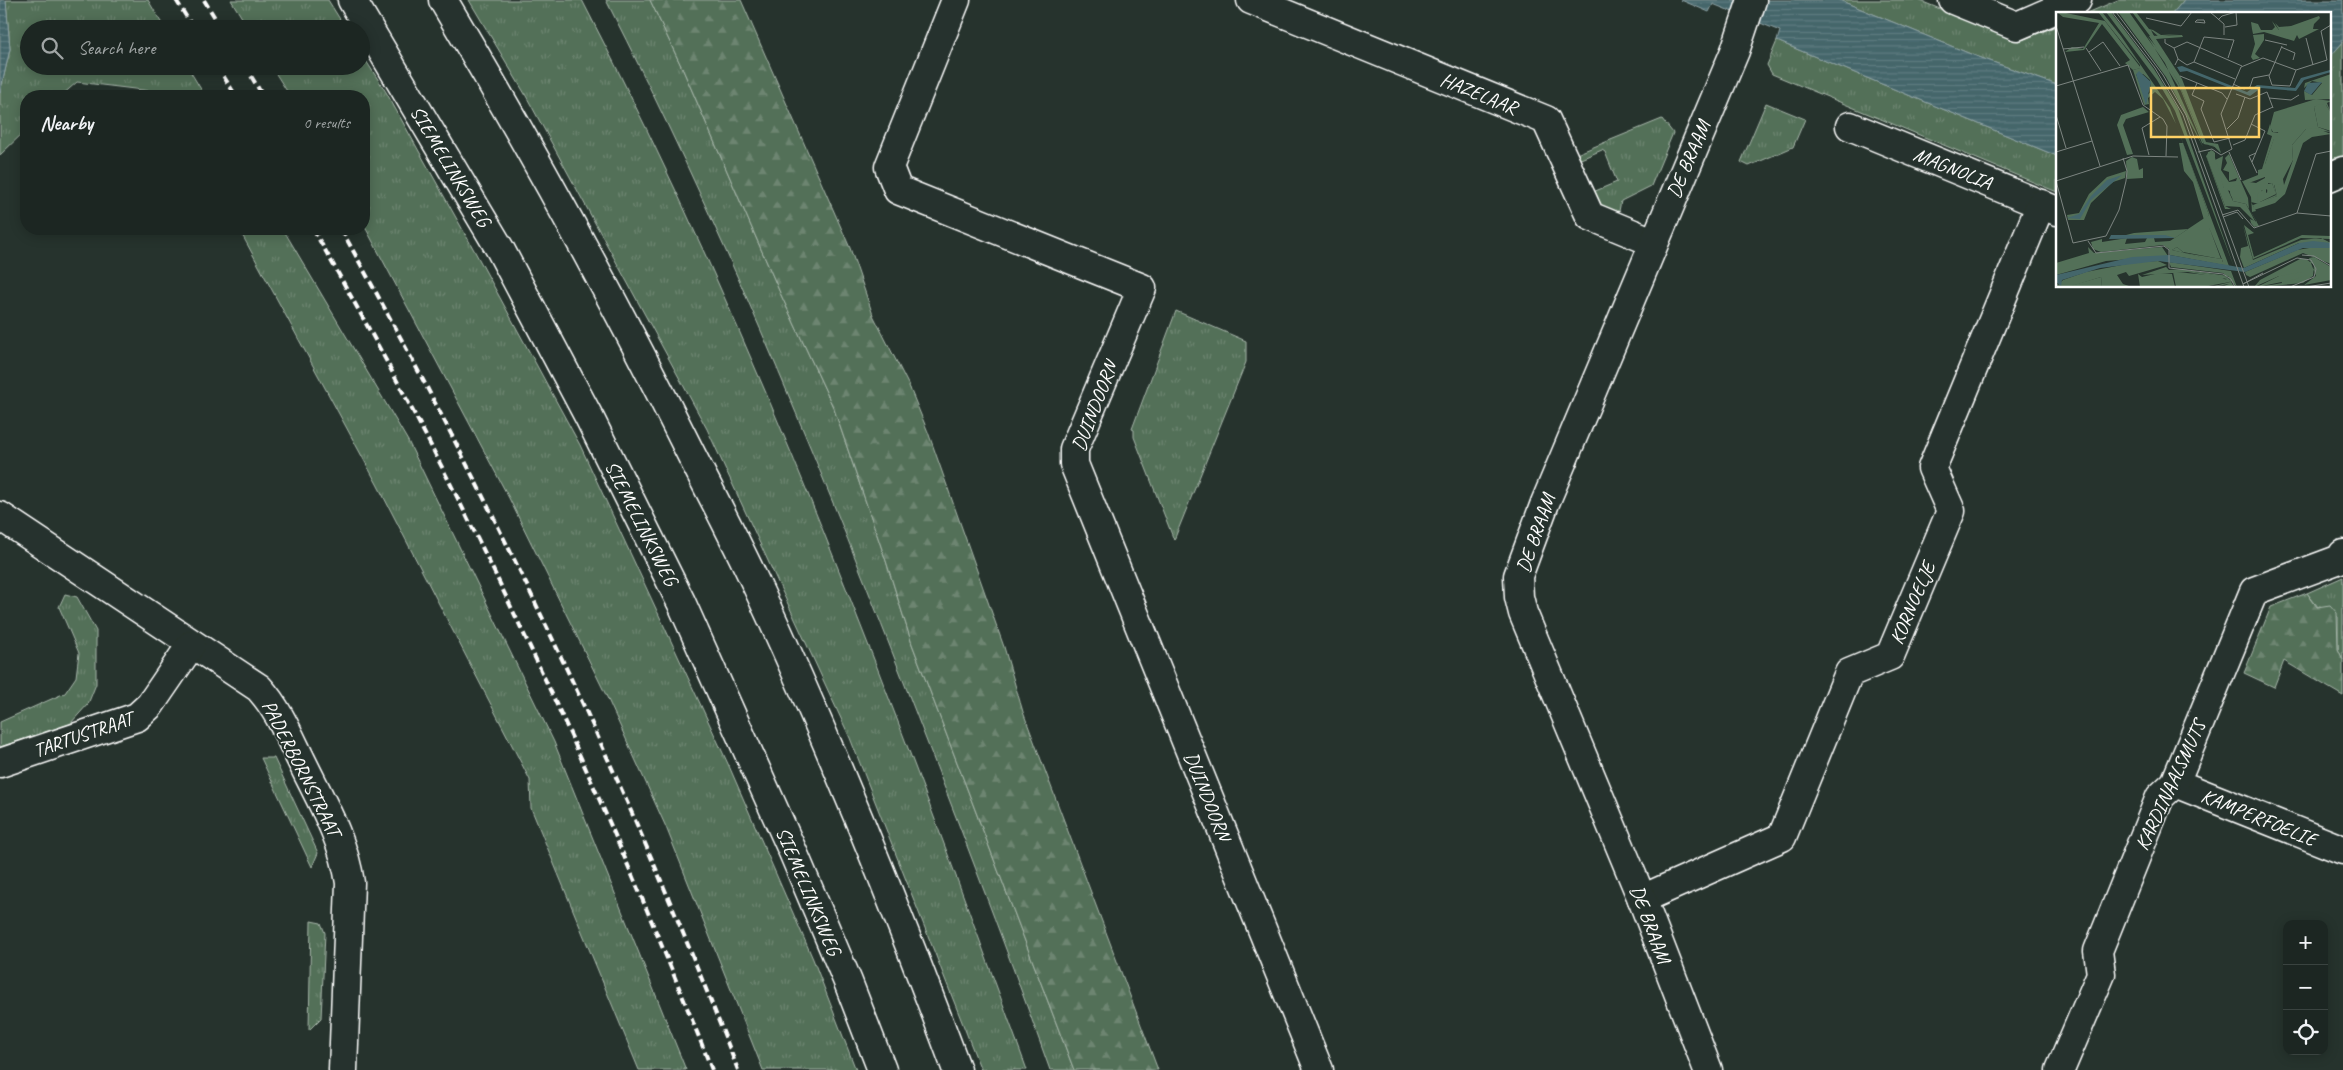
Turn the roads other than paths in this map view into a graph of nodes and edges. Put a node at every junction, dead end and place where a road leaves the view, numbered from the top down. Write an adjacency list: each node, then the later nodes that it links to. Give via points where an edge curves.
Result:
1 (352, 0): 8 (street, SIEMELINKSWEG)
2 (443, 0): 24 (street, via 584,244 755,581 812,707)
3 (956, 0): 25 (street, DUINDOORN, via 889,167 898,190 1142,288 1074,449 1074,464)
4 (1251, 0): 14 (street, HAZELAAR, via 1546,120 1590,216)
5 (1752, 0): 14 (street, DE BRAAM, via 1735,51)
6 (1953, 0): 7 (street, via 2017,26)
7 (2077, 0)
8 (364, 20)
9 (370, 30): 23 (street, SIEMELINKSWEG, via 500,249 682,602 797,861)
10 (1850, 126): 13 (street, MAGNOLIA)
11 (2343, 171): 12 (street)
12 (2330, 177)
13 (2049, 208): 21 (street, KORNOELJE, via 1932,468 1951,511 1890,656 1849,673 1782,837)
14 (1653, 242): 21 (street, DE BRAAM, via 1518,576 1523,613)
15 (0, 516): 17 (street, PADERBORNSTRAAT)
16 (2343, 554): 19 (street, KARDINAALSMUTS, via 2340,559 2254,591)
17 (191, 645): 18 (street, TARTUSTRAAT, via 150,705 137,717); 22 (street, PADERBORNSTRAAT, via 259,688 273,704 347,861 350,883)
18 (0, 763)
19 (2175, 783): 20 (street, KAMPERFOELIE); 27 (street, KARDINAALSMUTS, via 2160,797 2098,951 2101,974)
20 (2343, 850)
21 (1642, 899): 26 (street, DE BRAAM)
22 (343, 1070)
23 (882, 1070)
24 (957, 1070)
25 (1319, 1070)
26 (1708, 1070)
27 (2060, 1070)

